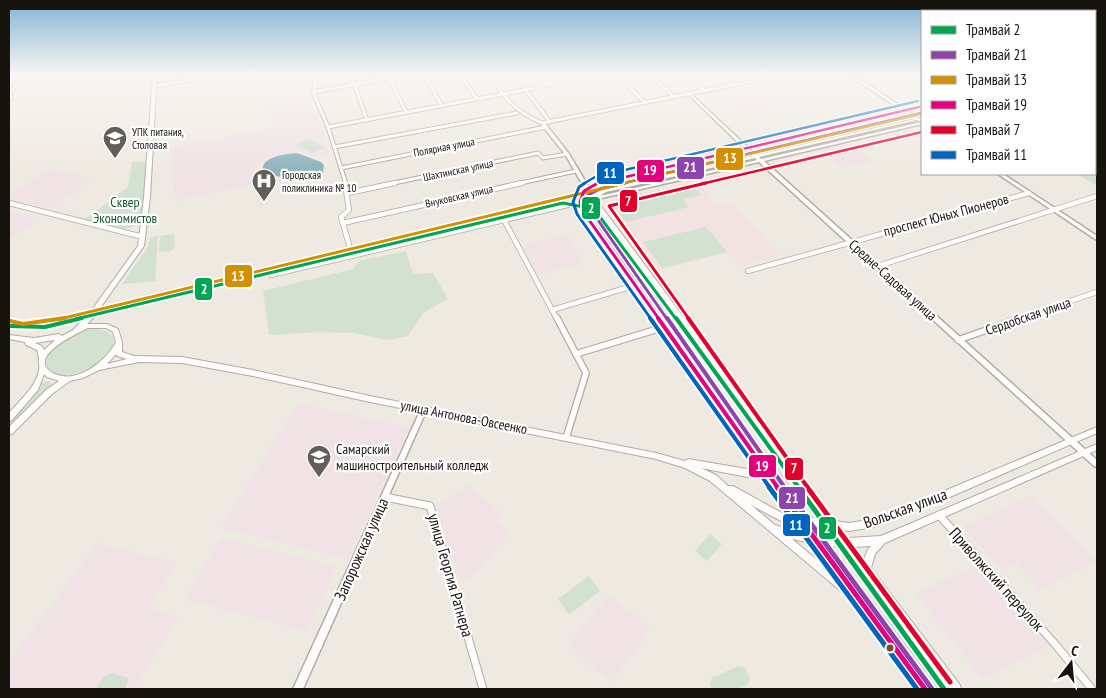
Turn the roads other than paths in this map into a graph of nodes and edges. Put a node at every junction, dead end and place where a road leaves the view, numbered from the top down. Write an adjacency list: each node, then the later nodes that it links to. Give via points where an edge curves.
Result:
1 (153, 108): 32 (main road)
2 (320, 108): 17 (street)
3 (362, 108): 14 (street)
4 (404, 108): 11 (street)
5 (425, 108): 11 (street)
6 (512, 108): 12 (street)
7 (536, 108): 16 (street)
8 (624, 108): 16 (street, Полярная улица)
9 (705, 108): 20 (street, Средне-Садовая улица)
10 (903, 108): 13 (street)
11 (406, 112): 14 (street)
12 (517, 113): 16 (street); 18 (street)
13 (920, 118): 20 (street)
14 (367, 120): 17 (street)
15 (921, 122): 20 (street)
16 (546, 124): 19 (street); 21 (street, Полярная улица)
17 (328, 127): 18 (street)
18 (334, 147): 21 (street)
19 (567, 154): 22 (street); 24 (street, Шахтинская улица, via 543,158 538,153)
20 (760, 159): 27 (street); 34 (street, Средне-Садовая улица)
21 (341, 168): 24 (street)
22 (576, 171): 27 (street); 31 (street, Внуковская улица)
23 (1002, 175): 25 (street)
24 (348, 193): 31 (street, via 349,210 341,217)
25 (1030, 193): 29 (street); 34 (street, проспект Юных Пионеров)
26 (1097, 196): 29 (street, проспект Юных Пионеров)
27 (594, 199): 30 (street); 39 (main road, via 592,212); 71 (main road)
28 (9, 204): 32 (street)
29 (1055, 210): 33 (street); 36 (street, проспект Юных Пионеров)
30 (504, 220): 38 (street); 41 (street)
31 (343, 222): 35 (street)
32 (143, 237): 42 (main road, via 137,253)
33 (1097, 238)
34 (851, 241): 36 (street, Средне-Садовая улица); 37 (street, проспект Юных Пионеров)
35 (350, 248)
36 (878, 266): 48 (street, Средне-Садовая улица)
37 (748, 271)
38 (271, 275)
39 (643, 283): 41 (street); 43 (main road)
40 (1097, 292): 48 (street, Сердобская улица)
41 (552, 310): 50 (street)
42 (91, 316): 44 (main road); 45 (main road)
43 (671, 325): 50 (street); 64 (main road)
44 (100, 326): 45 (main road); 49 (main road, via 116,332)
45 (76, 330): 46 (main road)
46 (64, 336): 47 (main road, via 41,342); 52 (main road, via 49,348)
47 (10, 337): 52 (main road, via 40,348)
48 (958, 340): 60 (street, Средне-Садовая улица)
49 (119, 342): 51 (main road, улица Антонова-Овсеенко, via 120,354); 53 (main road, via 112,356)
50 (576, 354): 59 (street, via 586,373)
51 (141, 359): 53 (main road, улица Антонова-Овсеенко); 55 (main road, улица Антонова-Овсеенко, via 182,360 218,366)
52 (43, 365): 54 (main road, via 53,376); 56 (main road, via 35,388)
53 (95, 369): 54 (main road)
54 (72, 377): 58 (main road, via 44,396)
55 (424, 409): 59 (main road, улица Антонова-Овсеенко); 67 (street, Запорожская улица)
56 (9, 418)
57 (1097, 430): 60 (main road, Вольская улица)
58 (9, 432)
59 (566, 438): 63 (main road, улица Антонова-Овсеенко)
60 (1071, 441): 62 (street, Средне-Садовая улица); 71 (main road, Вольская улица, via 874,522 849,527)
61 (1097, 447): 62 (main road, Вольская улица)
62 (1084, 453): 65 (street, Средне-Садовая улица); 68 (main road, Вольская улица)
63 (656, 456): 64 (main road, via 748,473 757,471); 66 (main road, улица Антонова-Овсеенко, via 688,465)
64 (764, 456): 69 (main road)
65 (1097, 464)
66 (713, 478): 69 (main road, Вольская улица, via 771,513); 70 (main road, улица Антонова-Овсеенко)
67 (385, 497): 77 (street, Запорожская улица); 78 (street, улица Георгия Ратнера, via 430,506)
68 (939, 515): 73 (main road, Вольская улица); 81 (street, Приволжский переулок)
69 (808, 522): 71 (main road, Вольская улица); 72 (main road)
70 (766, 525): 72 (main road, Вольская улица, via 793,535); 76 (main road, улица Антонова-Овсеенко)
71 (833, 525): 74 (main road)
72 (820, 539): 74 (main road, Вольская улица); 76 (main road)
73 (881, 540): 74 (main road, Вольская улица, via 863,544); 75 (main road, via 871,552)
74 (846, 542): 75 (main road)
75 (866, 568): 80 (main road)
76 (878, 617): 79 (main road)
77 (298, 689)
78 (483, 689)
79 (931, 689)
80 (956, 689)
81 (1092, 689)

